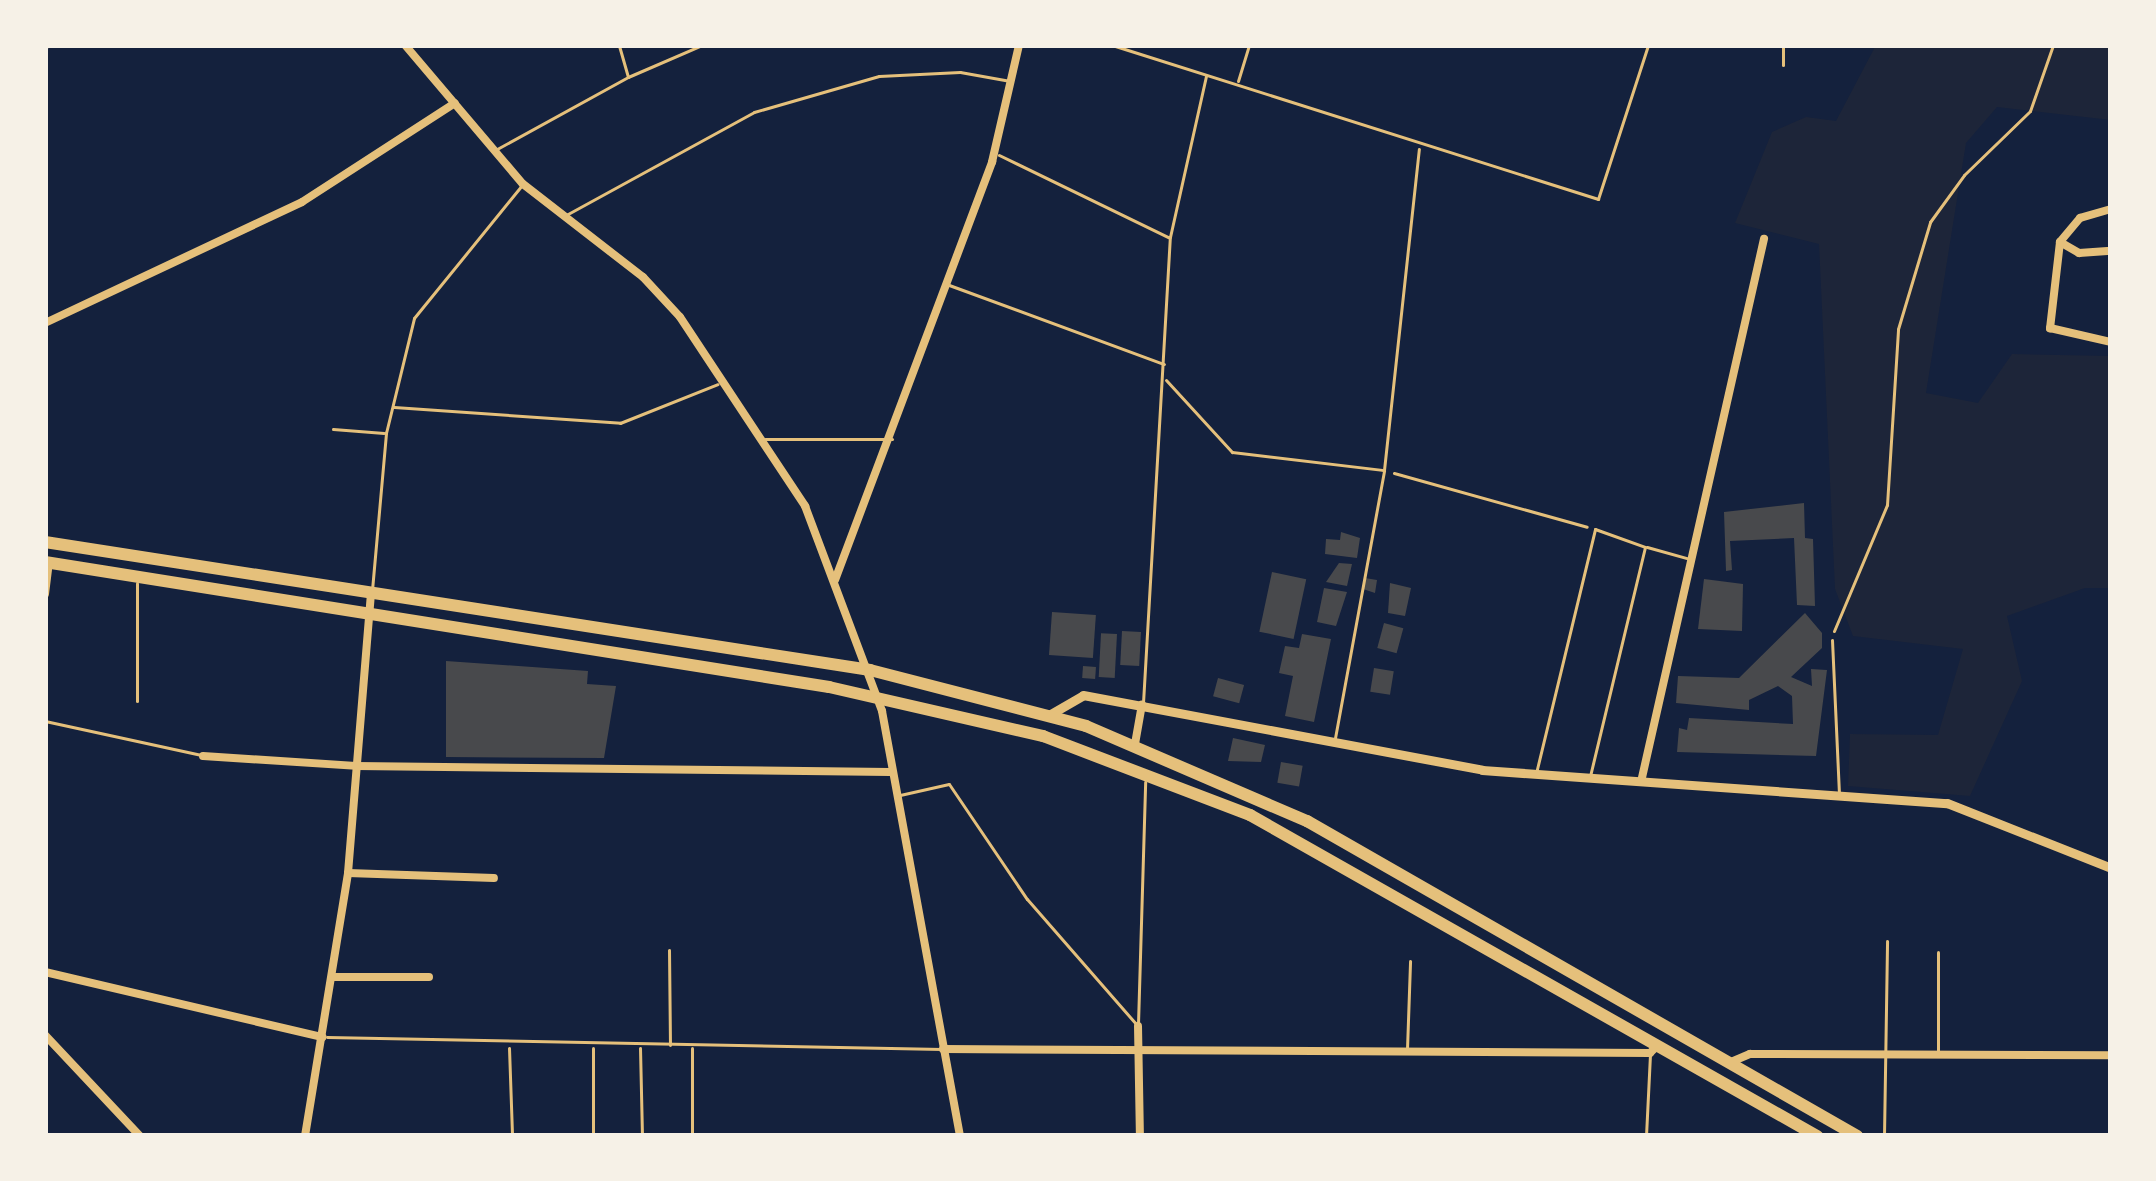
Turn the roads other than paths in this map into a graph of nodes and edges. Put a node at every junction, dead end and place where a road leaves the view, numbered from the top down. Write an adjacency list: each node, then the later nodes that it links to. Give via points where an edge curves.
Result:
1 (405, 45): 14 (street)
2 (619, 45): 11 (lane)
3 (702, 45): 11 (lane)
4 (1019, 45): 12 (street)
5 (1112, 45): 10 (lane)
6 (1249, 45): 13 (lane)
7 (1648, 45): 15 (lane, via 1598,199)
8 (1783, 45): 9 (lane)
9 (1783, 65)
10 (1206, 76): 13 (lane); 21 (lane)
11 (628, 77): 16 (lane)
12 (1012, 82): 17 (street); 20 (lane, via 959,72 878,76 754,112)
13 (1238, 83): 15 (lane)
14 (455, 103): 16 (street); 26 (street, via 302,202)
15 (1420, 147): 36 (lane)
16 (496, 150): 18 (street)
17 (994, 153): 21 (lane); 25 (street)
18 (523, 184): 20 (street); 31 (lane, via 414,318)
19 (2111, 209): 23 (street, via 2080,218)
20 (565, 216): 30 (street, via 643,278)
21 (1170, 238): 28 (lane)
22 (1764, 239): 39 (street)
23 (2060, 242): 24 (street, via 2079,254); 27 (street, via 2050,328)
24 (2111, 251)
25 (948, 284): 28 (lane); 35 (street)
26 (45, 323)
27 (2111, 342)
28 (1164, 364): 29 (lane)
29 (1164, 377): 36 (lane, via 1232,452); 50 (lane)
30 (726, 381): 31 (lane, via 620,423); 34 (street)
31 (392, 406): 33 (lane)
32 (333, 429): 33 (lane)
33 (386, 433): 43 (lane)
34 (765, 439): 35 (lane); 42 (street, via 805,506)
35 (892, 439): 42 (street)
36 (1384, 470): 53 (lane)
37 (45, 542): 43 (main road)
38 (1645, 547): 39 (lane); 59 (lane, via 1594,529); 60 (lane)
39 (1691, 560): 61 (street)
40 (47, 562): 41 (main road); 44 (street)
41 (137, 577): 45 (main road); 49 (lane)
42 (835, 580): 47 (street)
43 (371, 593): 45 (street); 47 (main road)
44 (45, 594)
45 (369, 612): 48 (main road); 56 (street)
46 (1832, 640): 62 (lane)
47 (870, 670): 48 (street); 51 (main road)
48 (878, 696): 57 (street); 58 (main road, via 1043,736)
49 (137, 701)
50 (1142, 705): 51 (street, via 1083,695); 53 (street); 54 (street)
51 (1049, 715): 54 (main road)
52 (45, 721): 55 (lane)
53 (1335, 741): 59 (street)
54 (1136, 744): 89 (main road, via 1307,821)
55 (203, 756): 56 (street)
56 (356, 766): 57 (street); 65 (street)
57 (890, 772): 63 (street)
58 (1148, 772): 74 (lane); 83 (main road, via 1345,864)
59 (1536, 773): 60 (street)
60 (1589, 778): 61 (street)
61 (1641, 782): 62 (street)
62 (1839, 793): 64 (street, via 1947,803)
63 (894, 797): 74 (lane, via 949,784 1028,899); 82 (street)
64 (2111, 868)
65 (347, 873): 66 (street); 72 (street)
66 (494, 878)
67 (1887, 941): 86 (lane)
68 (668, 950): 80 (lane)
69 (1938, 952): 87 (lane)
70 (1410, 961): 85 (lane)
71 (45, 972): 76 (street)
72 (333, 977): 73 (street); 76 (street)
73 (429, 977)
74 (1138, 1026): 84 (street)
75 (45, 1035): 90 (street)
76 (322, 1037): 77 (lane); 91 (street)
77 (508, 1045): 78 (lane); 92 (lane)
78 (592, 1045): 79 (lane); 93 (lane)
79 (640, 1045): 80 (lane); 94 (lane)
80 (670, 1045): 81 (lane)
81 (692, 1045): 82 (lane); 95 (lane)
82 (944, 1049): 84 (street); 96 (street)
83 (1654, 1049): 85 (street); 98 (lane); 99 (main road)
84 (1137, 1051): 85 (street); 97 (street)
85 (1407, 1051)
86 (1888, 1052): 87 (street); 89 (street, via 1750,1054); 101 (lane)
87 (1938, 1052): 88 (street)
88 (2111, 1054)
89 (1730, 1062): 100 (main road)
90 (140, 1136)
91 (305, 1136)
92 (512, 1136)
93 (593, 1136)
94 (642, 1136)
95 (692, 1136)
96 (960, 1136)
97 (1140, 1136)
98 (1646, 1136)
99 (1817, 1136)
100 (1857, 1136)
101 (1883, 1136)

